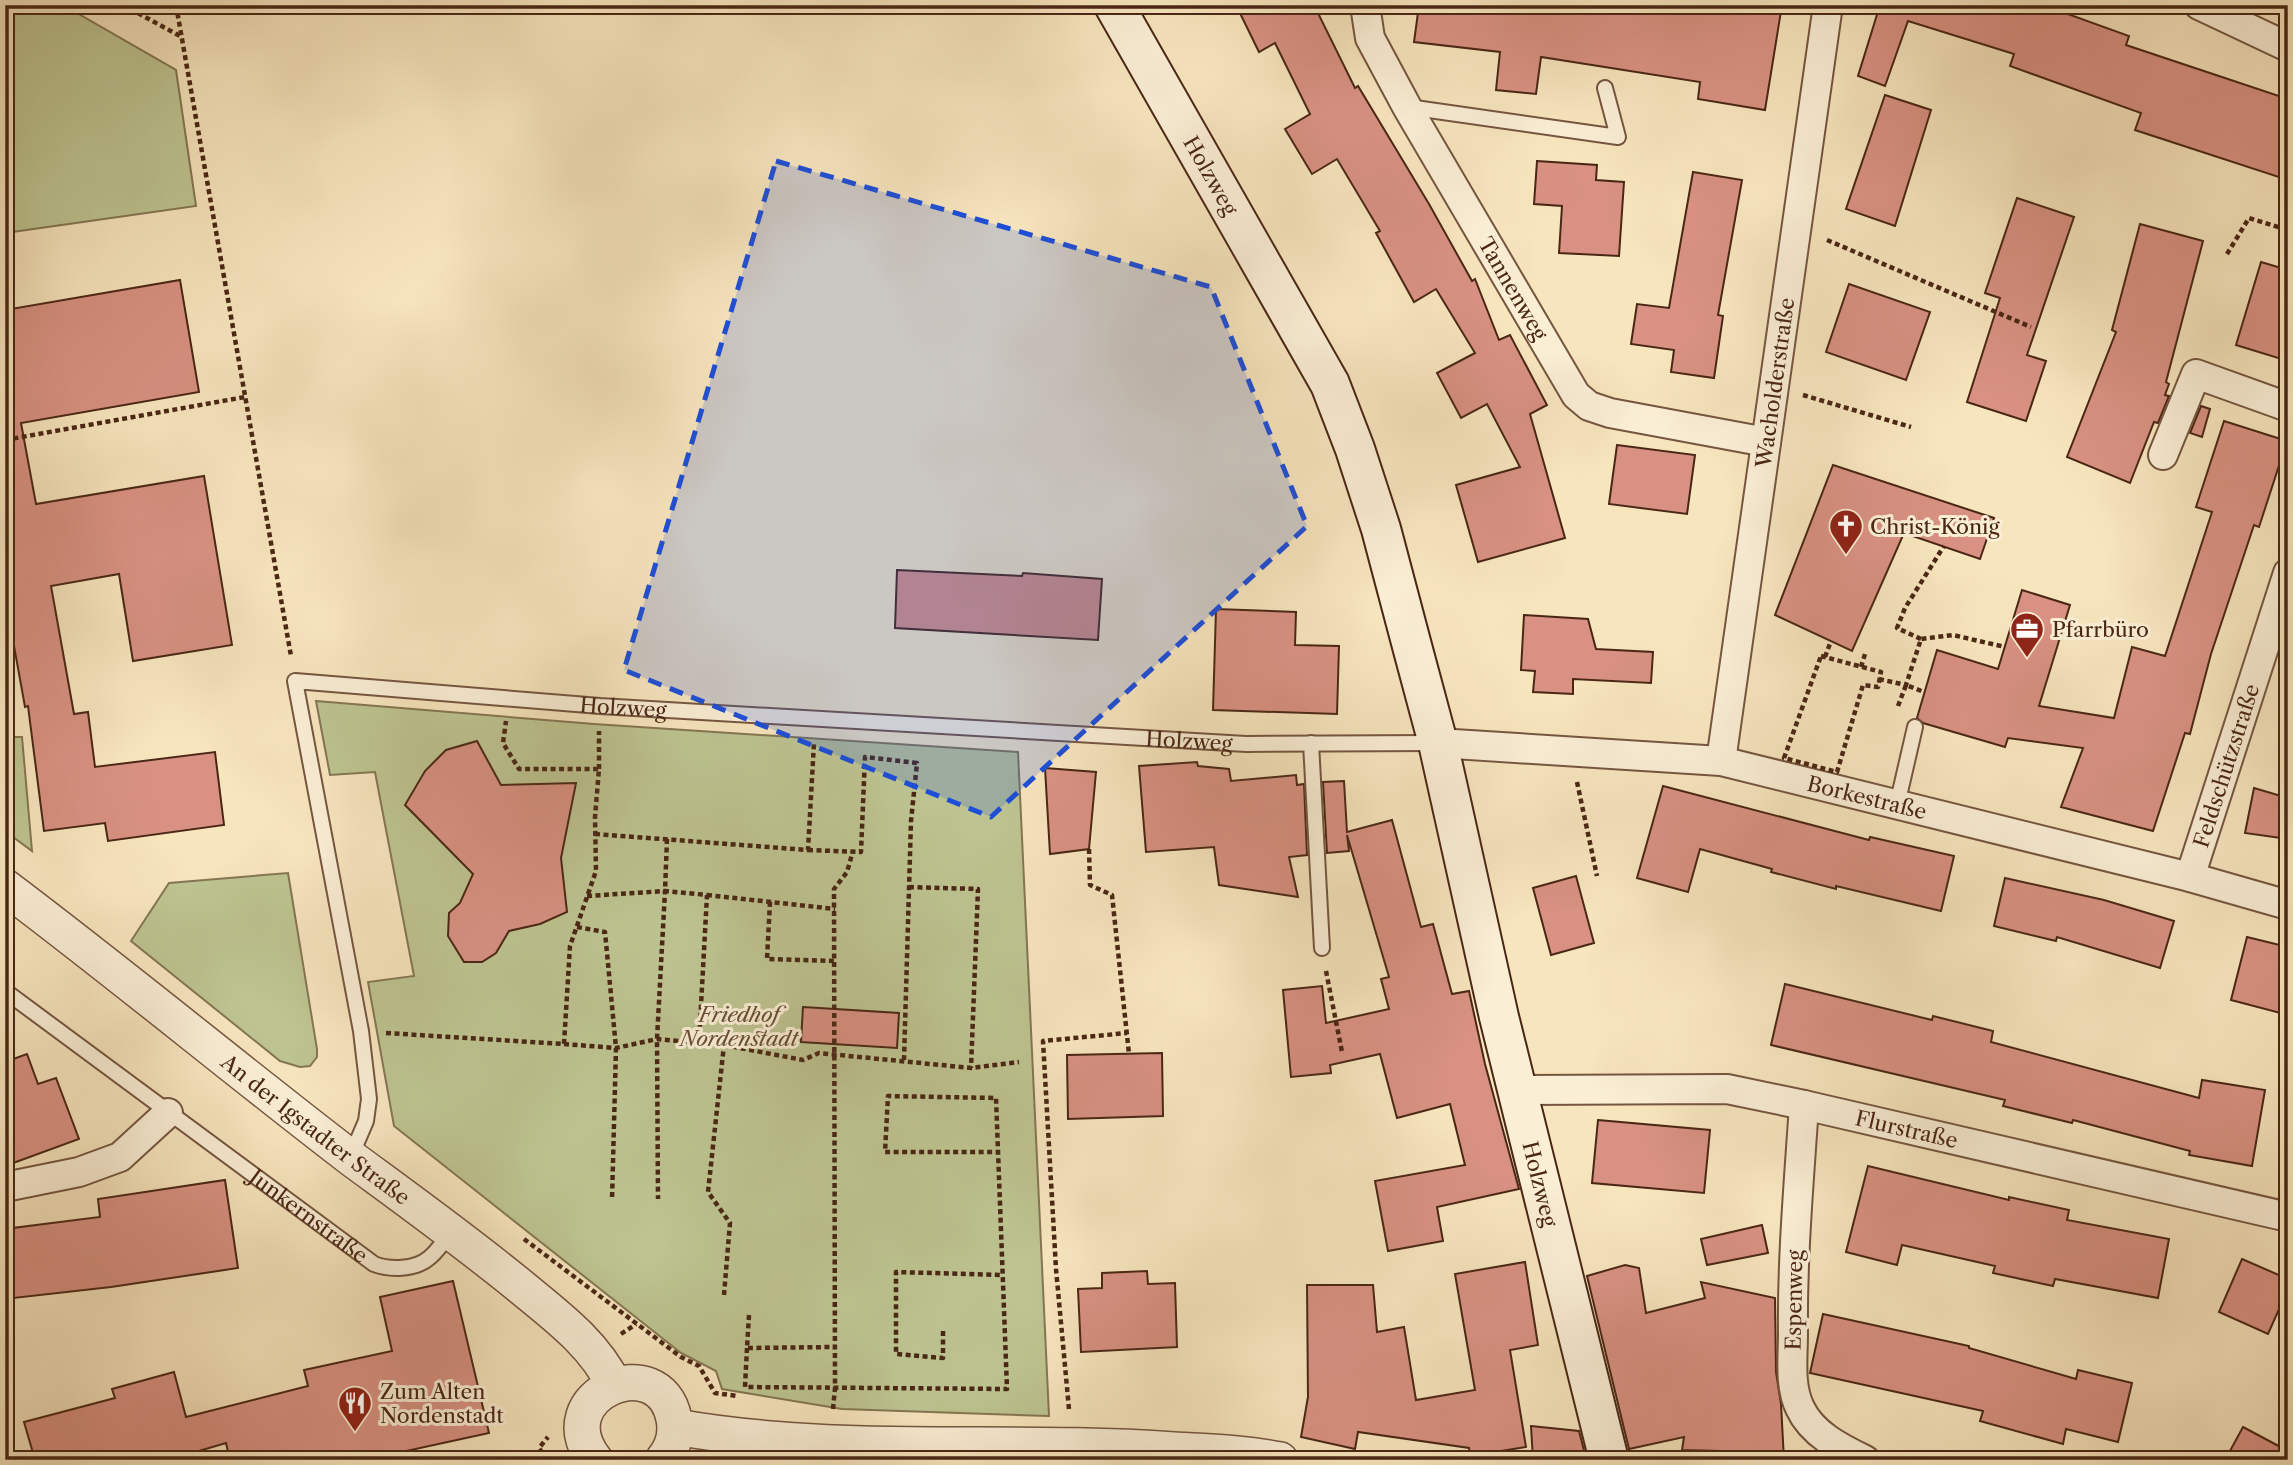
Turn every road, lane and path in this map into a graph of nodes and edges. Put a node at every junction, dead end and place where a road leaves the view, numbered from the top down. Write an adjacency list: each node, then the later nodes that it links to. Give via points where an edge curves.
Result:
1 (122, 5): 7 (path)
2 (176, 5): 7 (path)
3 (1114, 5): 40 (main road, Holzweg, via 1330,384 1381,529)
4 (1364, 5): 10 (street, Tannenweg, via 1370,38)
5 (1828, 5): 11 (street, Wacholderstraße)
6 (2199, 5): 8 (street)
7 (181, 37): 16 (path)
8 (2288, 47)
9 (1605, 88): 10 (lane, via 1618,137)
10 (1407, 107): 20 (street, Tannenweg, via 1576,395 1589,406 1610,413)
11 (1797, 228): 14 (path); 15 (street, Wacholderstraße)
12 (2288, 230): 13 (path, via 2249,218)
13 (2227, 254)
14 (2031, 327)
15 (1776, 386): 18 (path); 20 (street, Wacholderstraße)
16 (245, 397): 19 (path); 31 (path)
17 (2288, 407): 21 (street, via 2196,374)
18 (1911, 427)
19 (5, 440)
20 (1766, 442): 42 (street, Wacholderstraße)
21 (2163, 455)
22 (1944, 546): 24 (path, via 1897,628)
23 (2288, 573): 51 (street, Feldschützstraße)
24 (1921, 639): 26 (path, via 1953,635); 32 (path)
25 (1831, 641): 28 (path)
26 (2005, 647)
27 (1865, 654): 29 (path)
28 (1825, 657): 29 (path); 30 (path, via 1821,656 1784,758 1837,772 1863,685 1878,687)
29 (1861, 667): 30 (path, via 1881,672)
30 (1879, 679): 32 (path)
31 (295, 681): 34 (lane, Holzweg); 64 (lane)
32 (1906, 685): 33 (path); 36 (path)
33 (1924, 692)
34 (508, 699): 35 (lane, Holzweg); 43 (path, via 503,743 519,769)
35 (600, 706): 37 (lane, Holzweg); 43 (path)
36 (1895, 714)
37 (815, 720): 39 (lane, Holzweg, via 1246,744); 48 (path)
38 (1915, 727): 44 (lane)
39 (1311, 743): 40 (lane, Holzweg); 61 (lane)
40 (1437, 743): 41 (street, Borkestraße); 77 (main road, Holzweg)
41 (1570, 750): 42 (street, Borkestraße); 50 (path)
42 (1721, 761): 44 (street, Borkestraße)
43 (599, 769): 45 (path)
44 (1897, 805): 51 (street, Borkestraße)
45 (595, 834): 46 (path); 56 (path, via 596,871)
46 (667, 839): 48 (path); 54 (path)
47 (1088, 849): 65 (path, via 1090,885 1112,895)
48 (808, 850): 49 (path)
49 (853, 851): 53 (path, via 861,852 864,757 917,763); 59 (path, via 847,872 834,889)
50 (1597, 876)
51 (2190, 877): 58 (street, Borkestraße)
52 (5, 887): 81 (street, An der Igstadter Straße)
53 (909, 887): 74 (path); 76 (path, via 978,889)
54 (665, 891): 55 (path); 56 (path); 66 (path)
55 (707, 895): 57 (path); 67 (path)
56 (587, 896): 60 (path)
57 (770, 902): 59 (path); 62 (path, via 768,959)
58 (2288, 905)
59 (835, 909): 62 (path)
60 (577, 927): 68 (path, via 570,946); 70 (path, via 605,932)
61 (1322, 948): 71 (path)
62 (834, 961): 72 (path)
63 (5, 991): 79 (lane, Junkernstraße)
64 (361, 1031): 68 (path); 81 (lane, via 369,1099 366,1121)
65 (1127, 1033): 73 (path); 100 (path, via 1043,1041)
66 (657, 1039): 67 (path); 70 (path); 83 (path)
67 (699, 1043): 69 (path)
68 (564, 1044): 70 (path)
69 (724, 1045): 72 (path, via 803,1060 818,1053); 89 (path, via 708,1192 730,1223)
70 (616, 1048): 84 (path)
71 (1342, 1052)
72 (835, 1054): 74 (path); 93 (path)
73 (1129, 1054)
74 (904, 1060): 76 (path)
75 (1019, 1062): 76 (path)
76 (971, 1068)
77 (1519, 1090): 78 (street, Flurstraße, via 1727,1089); 105 (main road, Holzweg)
78 (1804, 1105): 85 (street, Flurstraße); 106 (street, Espenweg, via 1792,1275 1793,1387 1810,1425)
79 (168, 1113): 82 (street, via 120,1157 79,1172); 86 (lane, Junkernstraße, via 374,1264 394,1269 423,1262)
80 (998, 1152): 80 (path, via 996,1098 888,1096 886,1152); 88 (path)
81 (351, 1157): 86 (street, An der Igstadter Straße)
82 (5, 1187)
83 (658, 1199)
84 (612, 1200)
85 (2288, 1217)
86 (452, 1232): 94 (street, An der Igstadter Straße, via 564,1322 601,1361)
87 (522, 1237): 96 (path, via 699,1366 715,1393)
88 (1003, 1275): 91 (path, via 896,1272 896,1354 943,1358); 95 (path, via 1007,1389)
89 (724, 1295)
90 (749, 1315): 92 (path)
91 (943, 1331)
92 (747, 1348): 93 (path); 95 (path, via 745,1387)
93 (835, 1348): 95 (path)
94 (614, 1385): 97 (street, via 635,1382 655,1390 669,1404); 101 (street, via 593,1399 585,1415 584,1441)
95 (835, 1388): 99 (path)
96 (741, 1397)
97 (676, 1427): 99 (street); 103 (street, via 670,1453)
98 (550, 1433): 102 (path, via 539,1448)
99 (834, 1443): 100 (street)
100 (1072, 1445): 104 (street)
101 (592, 1459)
102 (547, 1460)
103 (663, 1460)
104 (1280, 1460)
105 (1609, 1460)
106 (1865, 1460)

